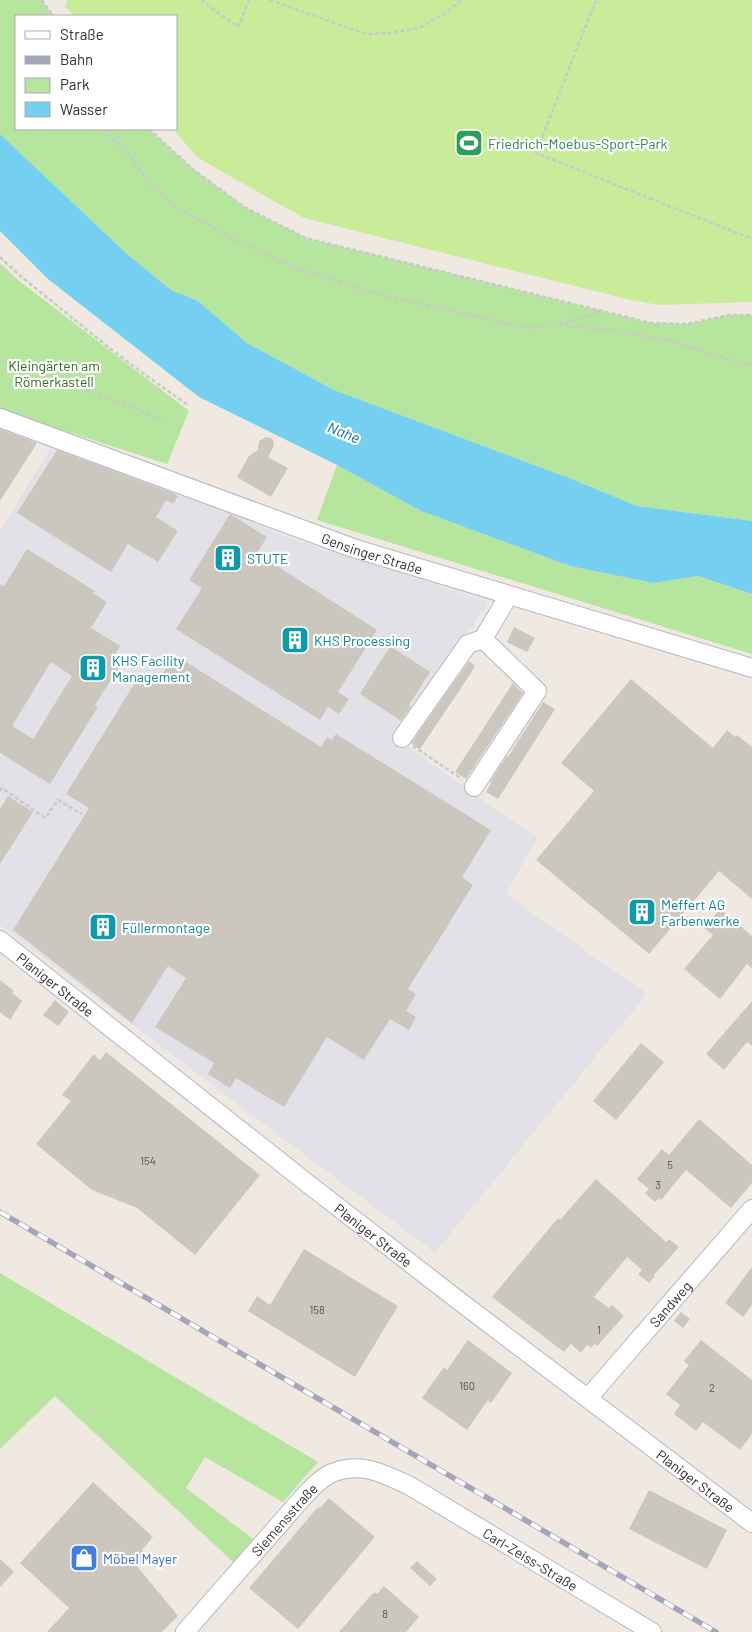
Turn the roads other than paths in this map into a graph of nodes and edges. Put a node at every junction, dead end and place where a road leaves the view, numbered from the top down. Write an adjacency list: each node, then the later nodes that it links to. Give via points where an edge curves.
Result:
1 (0, 418): 2 (street, Gensinger Straße, via 353,548)
2 (509, 595): 3 (street); 4 (street, Gensinger Straße)
3 (483, 640): 5 (street, via 468,644); 6 (street, via 537,691)
4 (752, 668)
5 (402, 738)
6 (474, 787)
7 (0, 940): 9 (street, Planiger Straße, via 307,1183)
8 (752, 1209): 9 (street, Sandweg)
9 (588, 1398): 11 (street, Planiger Straße)
10 (410, 1486): 12 (street, Siemensstraße, via 362,1467 332,1473 305,1495); 13 (street, Carl-Zeiss-Straße)
11 (752, 1523)
12 (185, 1632)
13 (652, 1632)

